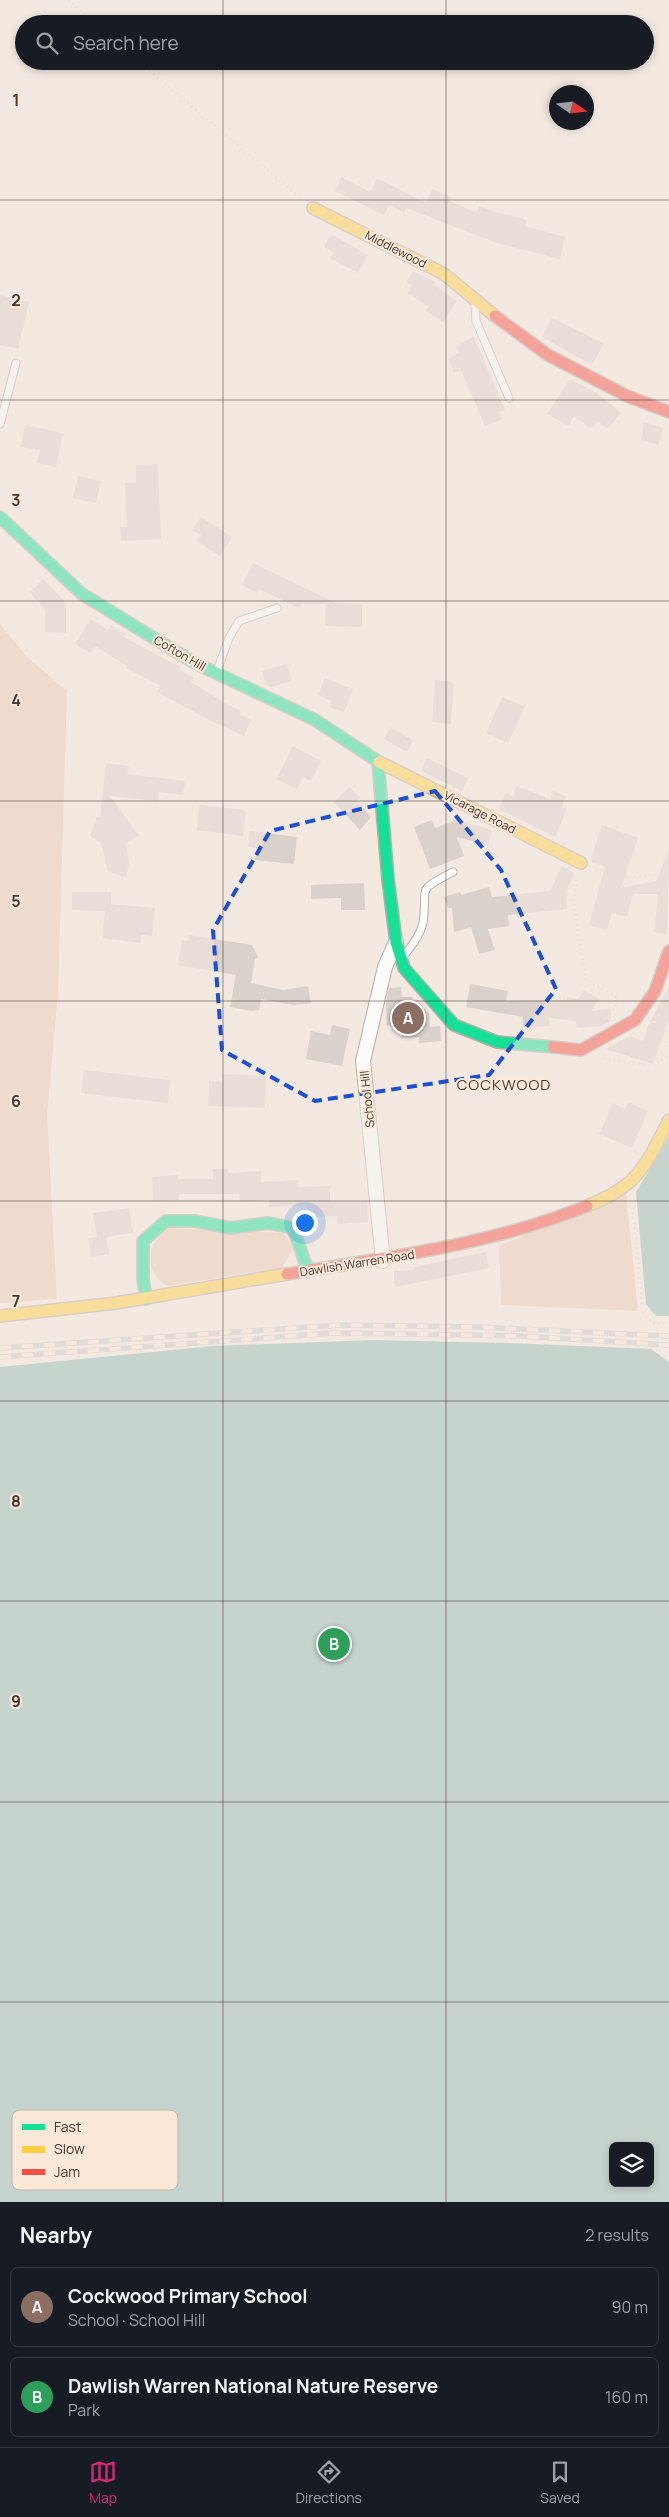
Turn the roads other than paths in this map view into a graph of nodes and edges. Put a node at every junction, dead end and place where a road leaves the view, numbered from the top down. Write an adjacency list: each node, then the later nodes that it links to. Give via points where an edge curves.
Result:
1 (313, 208): 2 (street, Middlewood, via 444,274)
2 (474, 301): 4 (lane, via 476,321); 5 (street, Middlewood, via 548,355 627,396)
3 (16, 363): 6 (lane)
4 (509, 398)
5 (669, 412)
6 (0, 424)
7 (0, 517): 9 (street, Cofton Hill, via 82,594)
8 (277, 608): 9 (lane, via 240,621 229,638)
9 (216, 674): 10 (street, Cofton Hill, via 315,720)
10 (378, 762): 11 (street, Vicarage Road); 13 (street)
11 (581, 863)
12 (453, 872): 15 (lane, via 427,887 423,895 420,931)
13 (396, 942): 15 (street); 17 (street, School Hill, via 385,967 363,1061)
14 (669, 951): 15 (street, via 655,991 635,1020 581,1050 532,1047 481,1037 454,1025 404,968)
15 (402, 959)
16 (669, 1120): 17 (street, Dawlish Warren Road, via 643,1167 619,1192 541,1225)
17 (383, 1261): 18 (street, Dawlish Warren Road)
18 (308, 1271): 19 (street, Dawlish Warren Road); 19 (street, via 293,1228 268,1223 231,1228 194,1221 166,1221 143,1241)
19 (146, 1299): 20 (street, Dawlish Warren Road)
20 (0, 1316)

